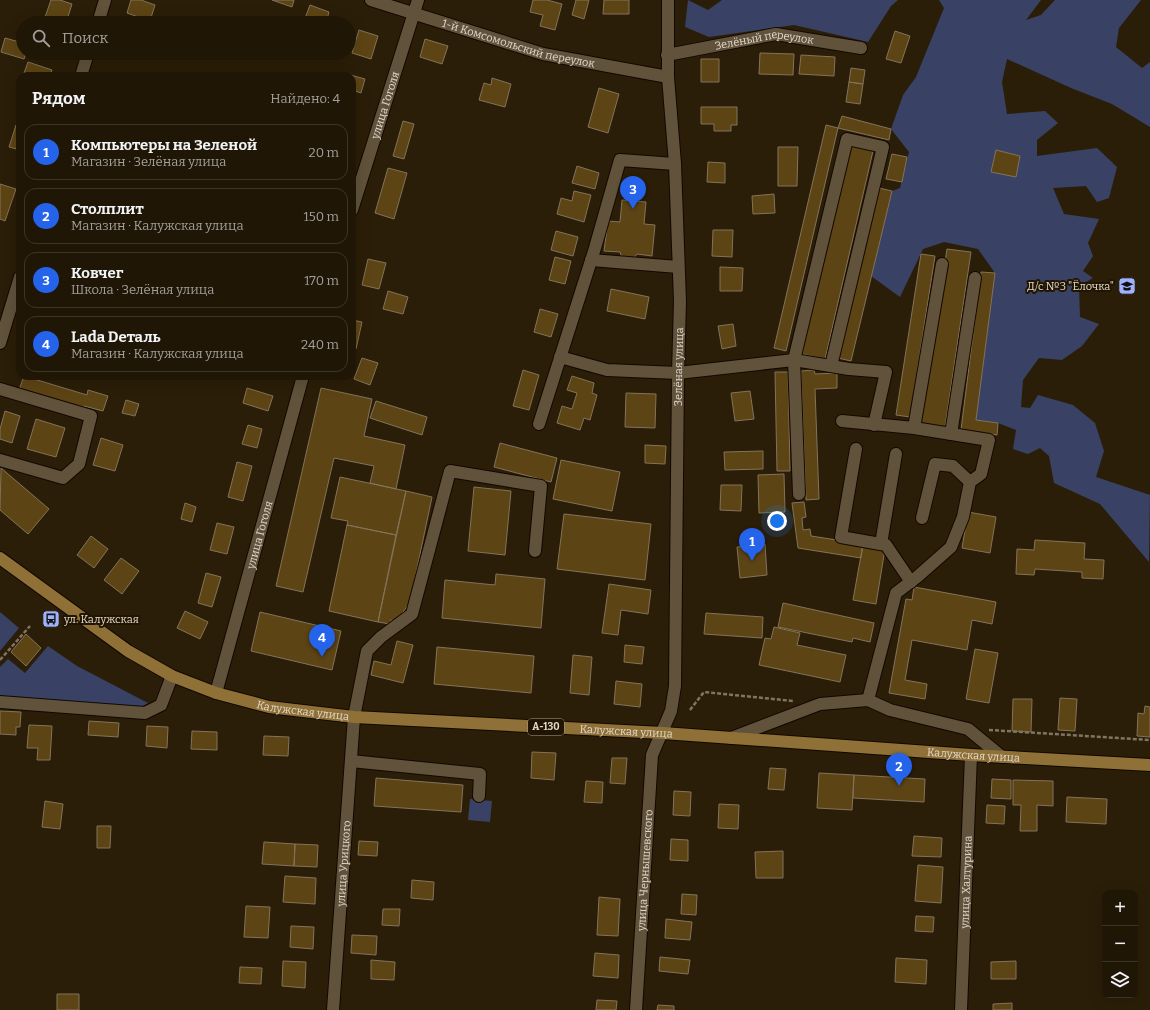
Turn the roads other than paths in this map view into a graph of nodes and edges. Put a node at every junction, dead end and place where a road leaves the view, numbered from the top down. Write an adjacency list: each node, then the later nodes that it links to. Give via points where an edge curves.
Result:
1 (105, 0): 6 (street)
2 (372, 0): 5 (street, 1-й Комсомольский переулок)
3 (418, 0): 5 (street, улица Гоголя)
4 (668, 0): 8 (street, Зелёная улица)
5 (414, 14): 11 (street, 1-й Комсомольский переулок, via 543,54); 13 (street, улица Гоголя)
6 (100, 16)
7 (861, 48): 8 (street, Зелёный переулок, via 776,34)
8 (667, 55): 11 (street, Зелёная улица)
9 (86, 60): 10 (street)
10 (82, 72)
11 (668, 76): 12 (street, Зелёная улица)
12 (675, 164): 14 (street, via 620,160); 16 (street, Зелёная улица)
13 (356, 197)
14 (591, 260): 16 (street); 20 (street)
15 (942, 264): 29 (street)
16 (678, 267): 23 (street, Зелёная улица)
17 (975, 278): 30 (street)
18 (16, 290): 19 (street)
19 (0, 343)
20 (560, 357): 23 (street, via 607,370); 27 (street)
21 (794, 360): 22 (street); 22 (street, via 847,139 883,147); 23 (street); 35 (street)
22 (830, 366): 28 (street, via 886,372)
23 (678, 372): 48 (street, Зелёная улица, via 675,686 671,711)
24 (302, 380): 44 (street, улица Гоголя)
25 (0, 389): 33 (street, via 91,416 79,464 62,478)
26 (842, 422): 28 (street)
27 (539, 424)
28 (874, 425): 29 (street)
29 (914, 428): 30 (street)
30 (951, 434): 34 (street, via 989,440 981,474)
31 (856, 449): 37 (street, via 841,537)
32 (896, 454): 37 (street)
33 (0, 460)
34 (970, 482): 36 (street, via 953,466 935,464); 42 (street, via 963,518 951,547)
35 (800, 494)
36 (922, 518)
37 (881, 544): 42 (street, via 886,545)
38 (535, 552): 47 (street, улица Урицкого, via 541,486 450,471 412,614 367,651)
39 (0, 558): 41 (main road, Калужская улица / А-130)
40 (0, 564): 41 (main road)
41 (16, 571): 43 (main road, Калужская улица / А-130, via 128,651)
42 (911, 582): 45 (street, via 896,593)
43 (172, 676): 44 (main road, Калужская улица / А-130); 46 (street, via 161,705 144,713)
44 (216, 693): 47 (main road, Калужская улица / А-130, via 269,707)
45 (868, 700): 49 (street, via 820,704); 51 (street, via 890,710 968,729)
46 (0, 702)
47 (354, 717): 48 (main road, Калужская улица / А-130); 52 (street, улица Урицкого)
48 (663, 733): 49 (main road, Калужская улица / А-130); 56 (street, улица Чернышевского, via 652,755)
49 (731, 738): 50 (main road, Калужская улица / А-130)
50 (971, 755): 51 (main road, Калужская улица / А-130); 57 (street, улица Халтурина)
51 (1002, 757): 53 (main road, Калужская улица / А-130)
52 (351, 761): 54 (street, via 480,774); 55 (street, улица Урицкого)
53 (1150, 765)
54 (479, 796)
55 (334, 1010)
56 (636, 1010)
57 (962, 1010)

